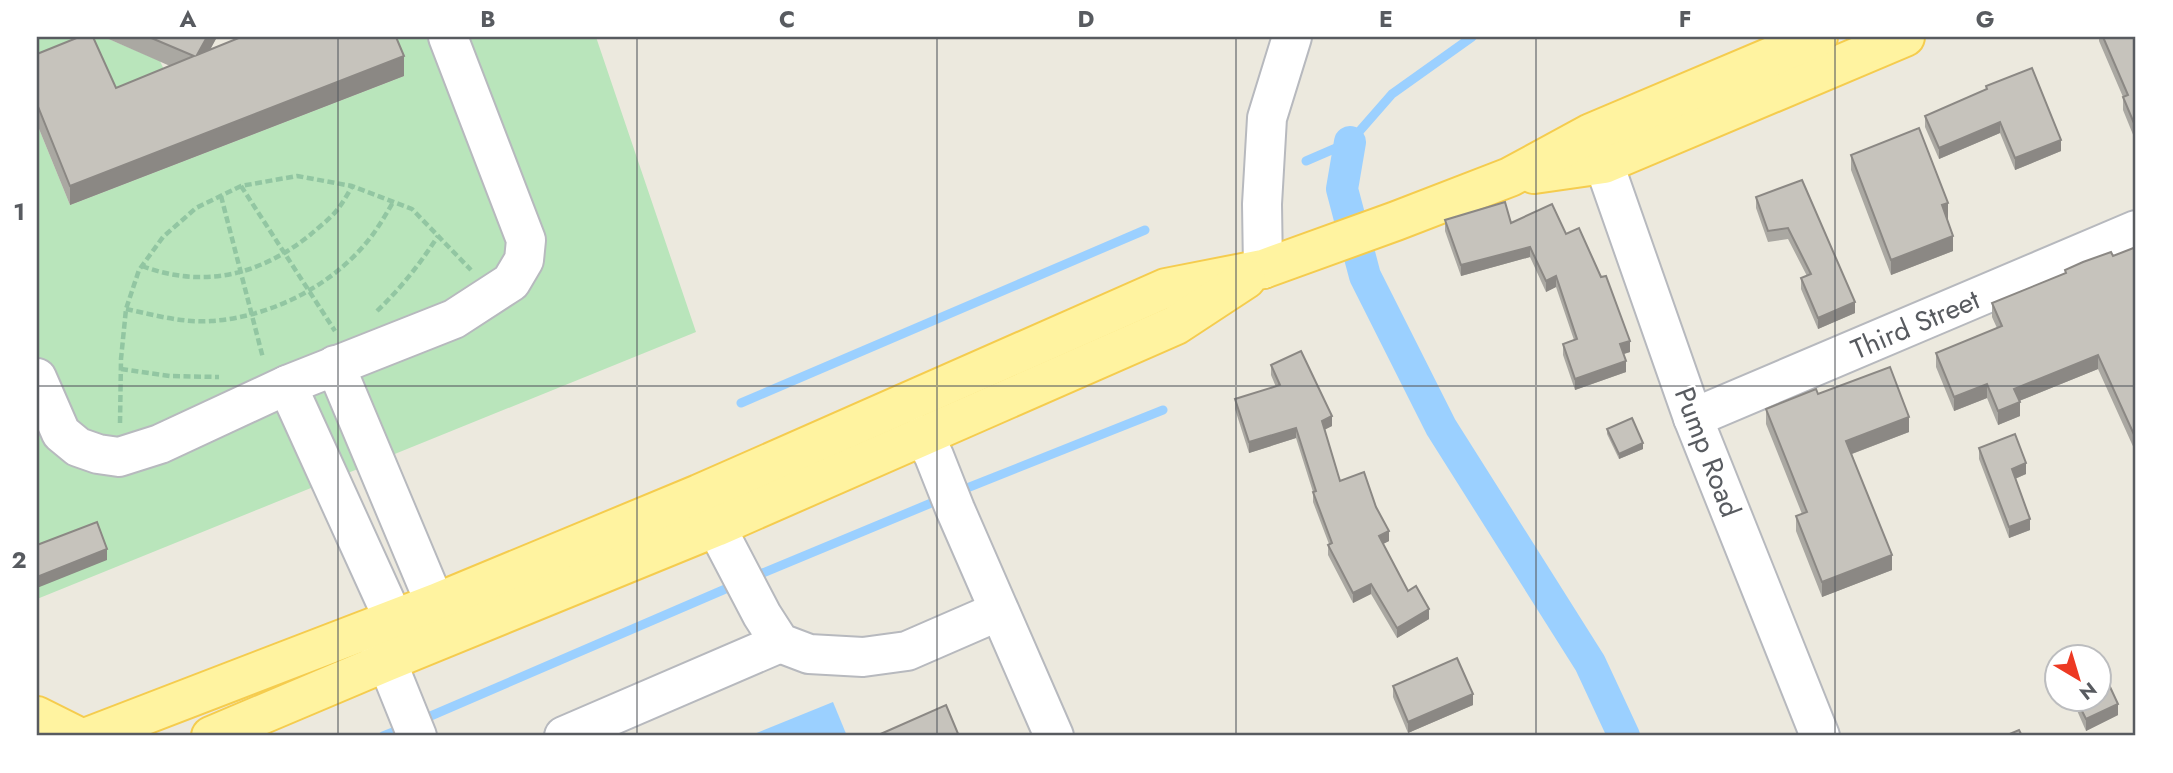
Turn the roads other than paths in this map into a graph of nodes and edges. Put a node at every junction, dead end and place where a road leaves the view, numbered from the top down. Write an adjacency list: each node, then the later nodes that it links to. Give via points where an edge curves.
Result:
1 (448, 37): 9 (street, via 526,240 524,260 512,282 454,319)
2 (1292, 37): 8 (street, via 1267,118 1262,204)
3 (1818, 37): 6 (main road, via 1591,133)
4 (1905, 37): 5 (main road)
5 (1604, 164): 6 (main road); 12 (street, Pump Road)
6 (1500, 181): 8 (main road)
7 (2136, 230): 12 (street, Third Street)
8 (1274, 265): 13 (main road, via 1176,325); 16 (main road, via 1166,288 698,494)
9 (344, 362): 11 (street); 16 (street)
10 (37, 378): 11 (street, via 61,433 79,447 119,457 160,444)
11 (279, 388): 18 (street)
12 (1693, 418): 26 (street, Pump Road)
13 (929, 445): 14 (main road); 15 (street)
14 (718, 530): 16 (main road); 17 (street)
15 (999, 611): 17 (street, via 907,651 863,657 809,654); 25 (street)
16 (443, 620): 18 (main road)
17 (771, 629): 24 (street)
18 (392, 650): 21 (main road); 22 (main road); 23 (street)
19 (37, 716): 20 (main road)
20 (76, 736)
21 (90, 736)
22 (211, 736)
23 (417, 736)
24 (564, 736)
25 (1054, 736)
26 (1820, 736)

